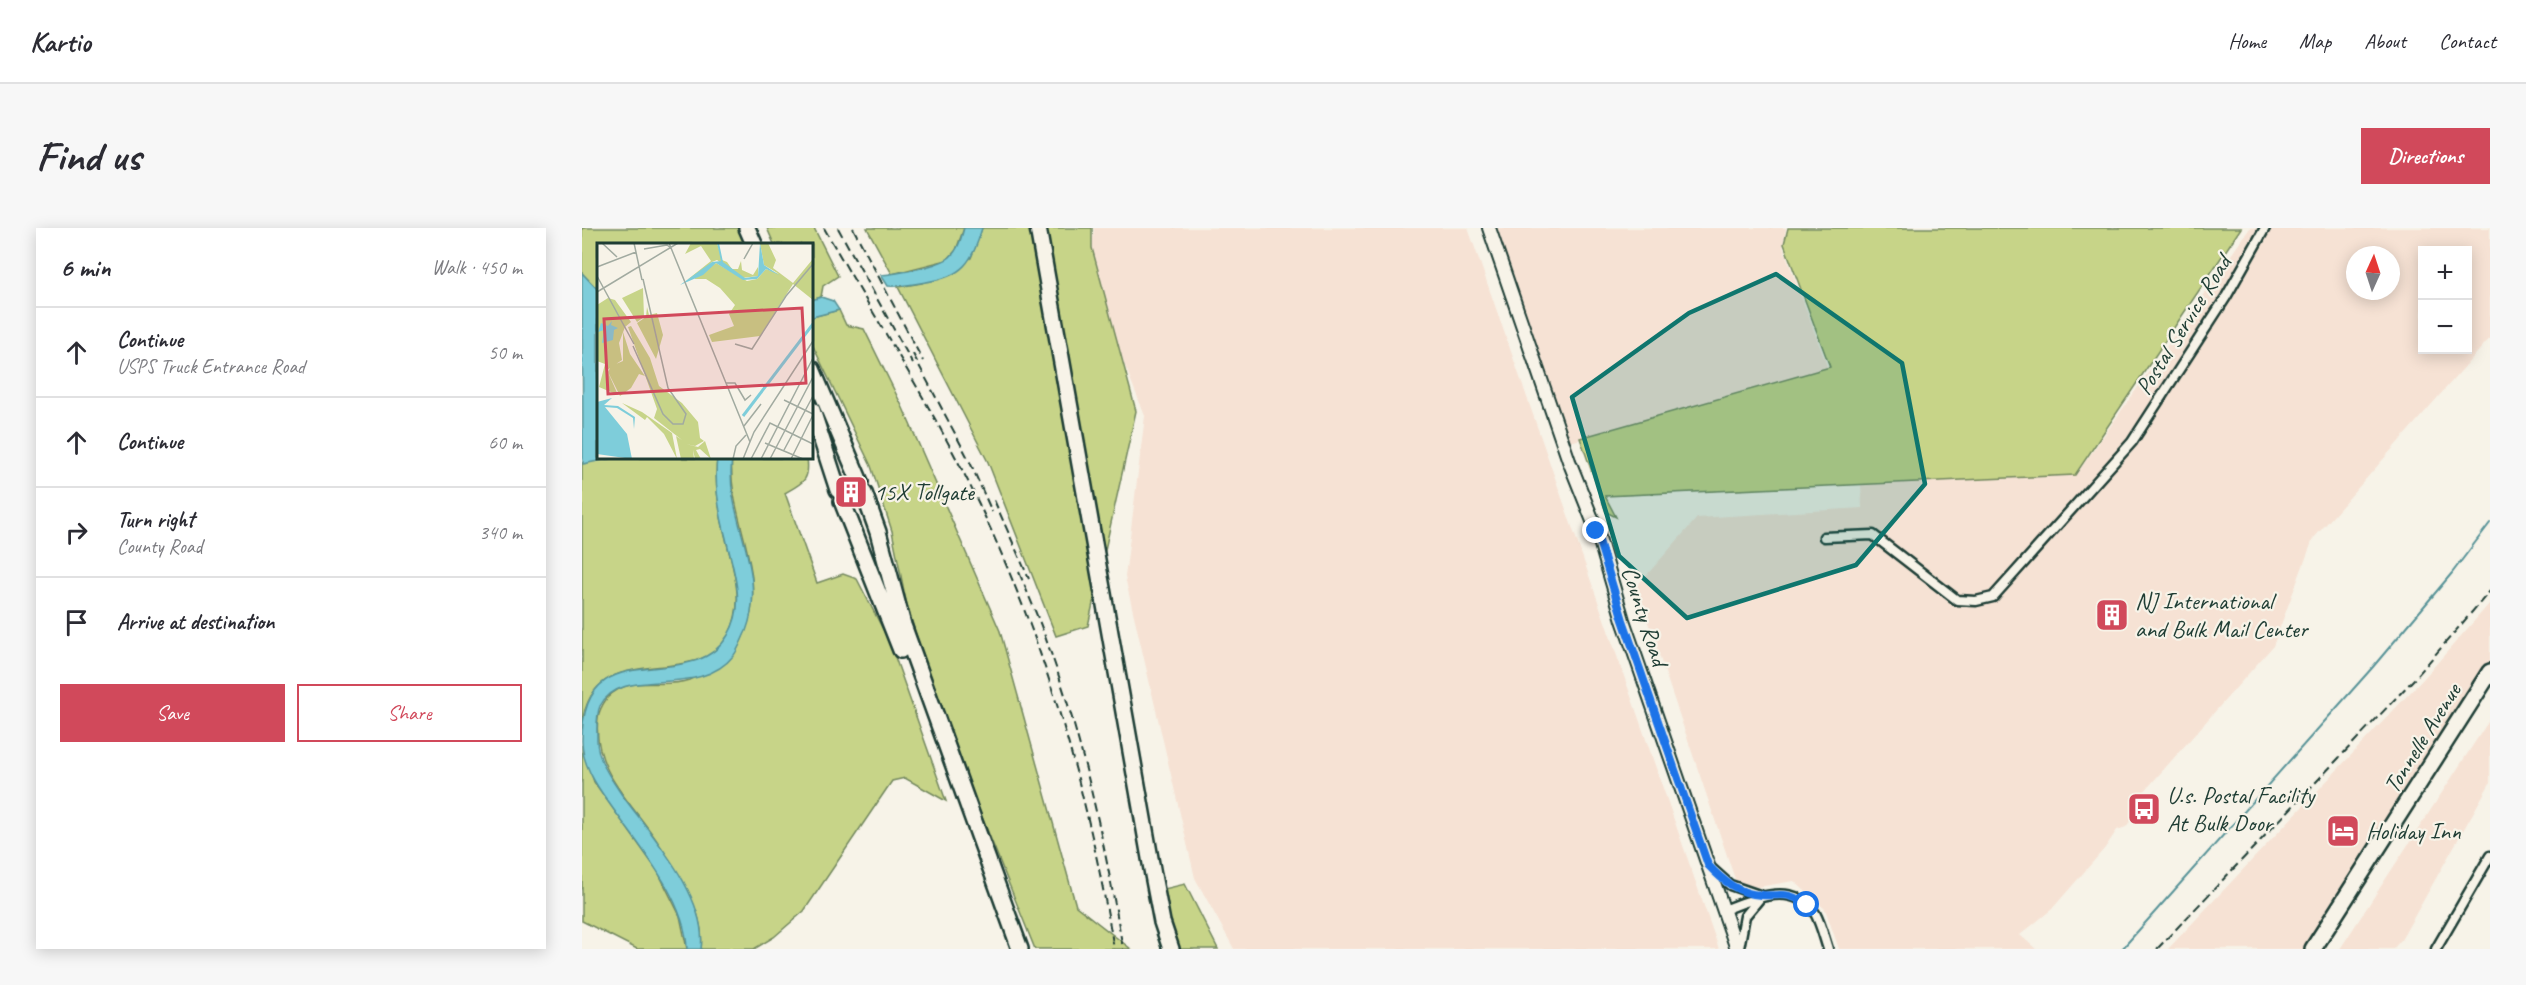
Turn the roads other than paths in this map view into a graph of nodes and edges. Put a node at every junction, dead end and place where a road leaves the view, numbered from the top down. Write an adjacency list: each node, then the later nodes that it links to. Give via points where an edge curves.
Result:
1 (747, 228): 7 (highway)
2 (759, 228): 8 (highway)
3 (1027, 228): 21 (highway, via 1146,893)
4 (1038, 228): 22 (highway, via 1153,875)
5 (1489, 228): 16 (main road, County Road)
6 (2265, 228): 11 (street, Postal Service Road, via 2226,297 2132,442 1993,597 1957,600 1873,534)
7 (754, 243)
8 (765, 243)
9 (813, 371): 14 (highway, via 880,537 903,625)
10 (813, 413): 14 (highway, via 840,495)
11 (1824, 537)
12 (2490, 672): 25 (highway, Tonnelle Avenue)
13 (2490, 685): 26 (highway, Tonnelle Avenue)
14 (961, 800): 19 (highway); 20 (highway)
15 (2490, 856): 27 (street)
16 (1708, 865): 17 (street, via 1730,885); 18 (main road, County Road)
17 (1762, 896): 18 (street); 23 (street, via 1745,916); 24 (street, via 1787,895 1807,905 1817,918)
18 (1724, 910): 23 (main road, County Road)
19 (1009, 949)
20 (1020, 949)
21 (1160, 949)
22 (1171, 949)
23 (1738, 949)
24 (1828, 949)
25 (2313, 949)
26 (2320, 949)
27 (2436, 949)

